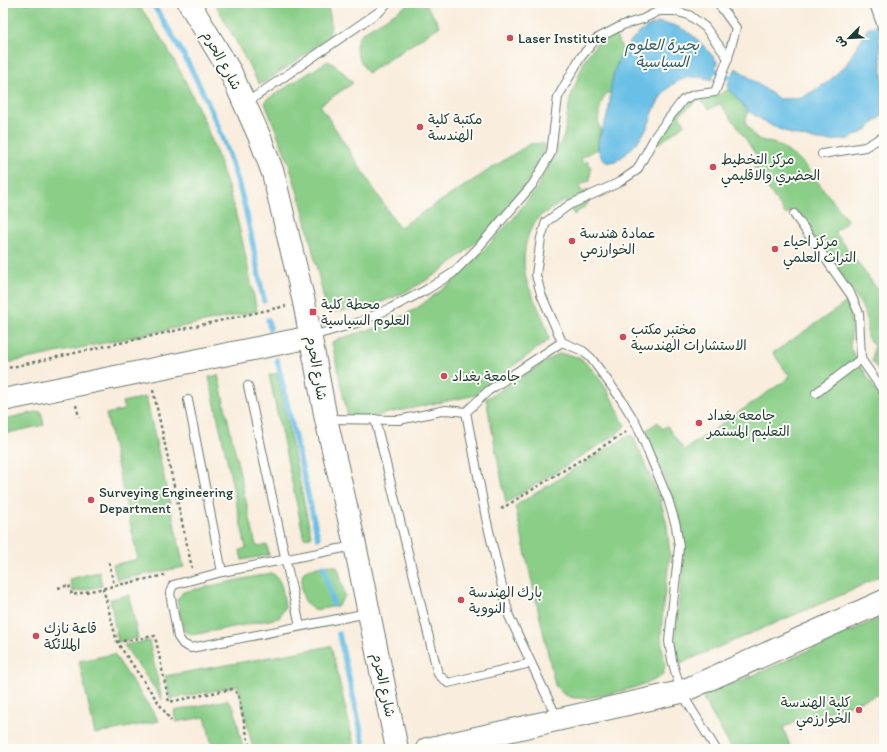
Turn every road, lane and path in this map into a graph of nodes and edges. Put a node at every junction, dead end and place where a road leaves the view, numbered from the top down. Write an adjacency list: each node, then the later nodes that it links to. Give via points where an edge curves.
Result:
1 (189, 3): 7 (street, شارع الحرم)
2 (387, 3): 7 (lane, via 380,11)
3 (718, 3): 6 (lane, via 736,28)
4 (877, 3): 5 (lane, via 877,17)
5 (884, 32)
6 (728, 58): 12 (lane, via 705,27 688,15 674,11 659,11 643,19 623,24 596,39 580,58 558,97 551,153 533,184 477,249 453,272 426,290 357,323); 13 (lane, via 715,92 693,95 683,100 656,135 638,170 569,205 546,222 536,275 541,294)
7 (246, 104): 11 (street, شارع الحرم, via 273,173)
8 (884, 136): 9 (lane, via 865,147)
9 (822, 154)
10 (794, 214): 14 (lane, via 851,295 859,313)
11 (304, 302): 12 (street, شارع الحرم); 15 (path)
12 (311, 337): 20 (street); 25 (street, شارع الحرم)
13 (562, 342): 23 (lane, via 488,391); 27 (lane, via 583,351 591,358)
14 (862, 359): 18 (lane); 19 (lane)
15 (3, 369)
16 (248, 386): 30 (lane)
17 (145, 391): 32 (path, via 153,390 192,569)
18 (884, 392)
19 (816, 393)
20 (3, 400)
21 (188, 400): 33 (lane)
22 (84, 403): 24 (path, via 76,405)
23 (466, 412): 26 (lane, via 446,410 399,420); 42 (lane, via 486,518 509,616)
24 (79, 417)
25 (326, 419): 26 (lane); 29 (street, شارع الحرم)
26 (375, 419): 42 (lane, via 438,674 448,683)
27 (637, 425): 28 (path); 43 (lane, via 668,499 676,526 678,564 669,641)
28 (501, 508)
29 (355, 546): 30 (lane); 39 (street, شارع الحرم)
30 (286, 560): 33 (lane); 40 (lane)
31 (109, 562): 35 (path)
32 (184, 571)
33 (222, 572): 40 (lane, via 173,585 170,593 178,636 183,644 191,648)
34 (169, 574): 35 (path)
35 (114, 585): 37 (path)
36 (58, 588): 37 (path, via 69,585 72,595)
37 (103, 588): 41 (path)
38 (884, 601): 43 (street)
39 (369, 613): 40 (lane); 47 (street, شارع الحرم)
40 (300, 626)
41 (117, 642): 45 (path); 46 (path, via 154,636 169,702 232,689 238,694)
42 (531, 663): 44 (lane)
43 (681, 692): 44 (street); 49 (lane)
44 (558, 720): 48 (street)
45 (171, 721)
46 (250, 749)
47 (397, 749)
48 (427, 749)
49 (716, 749)

